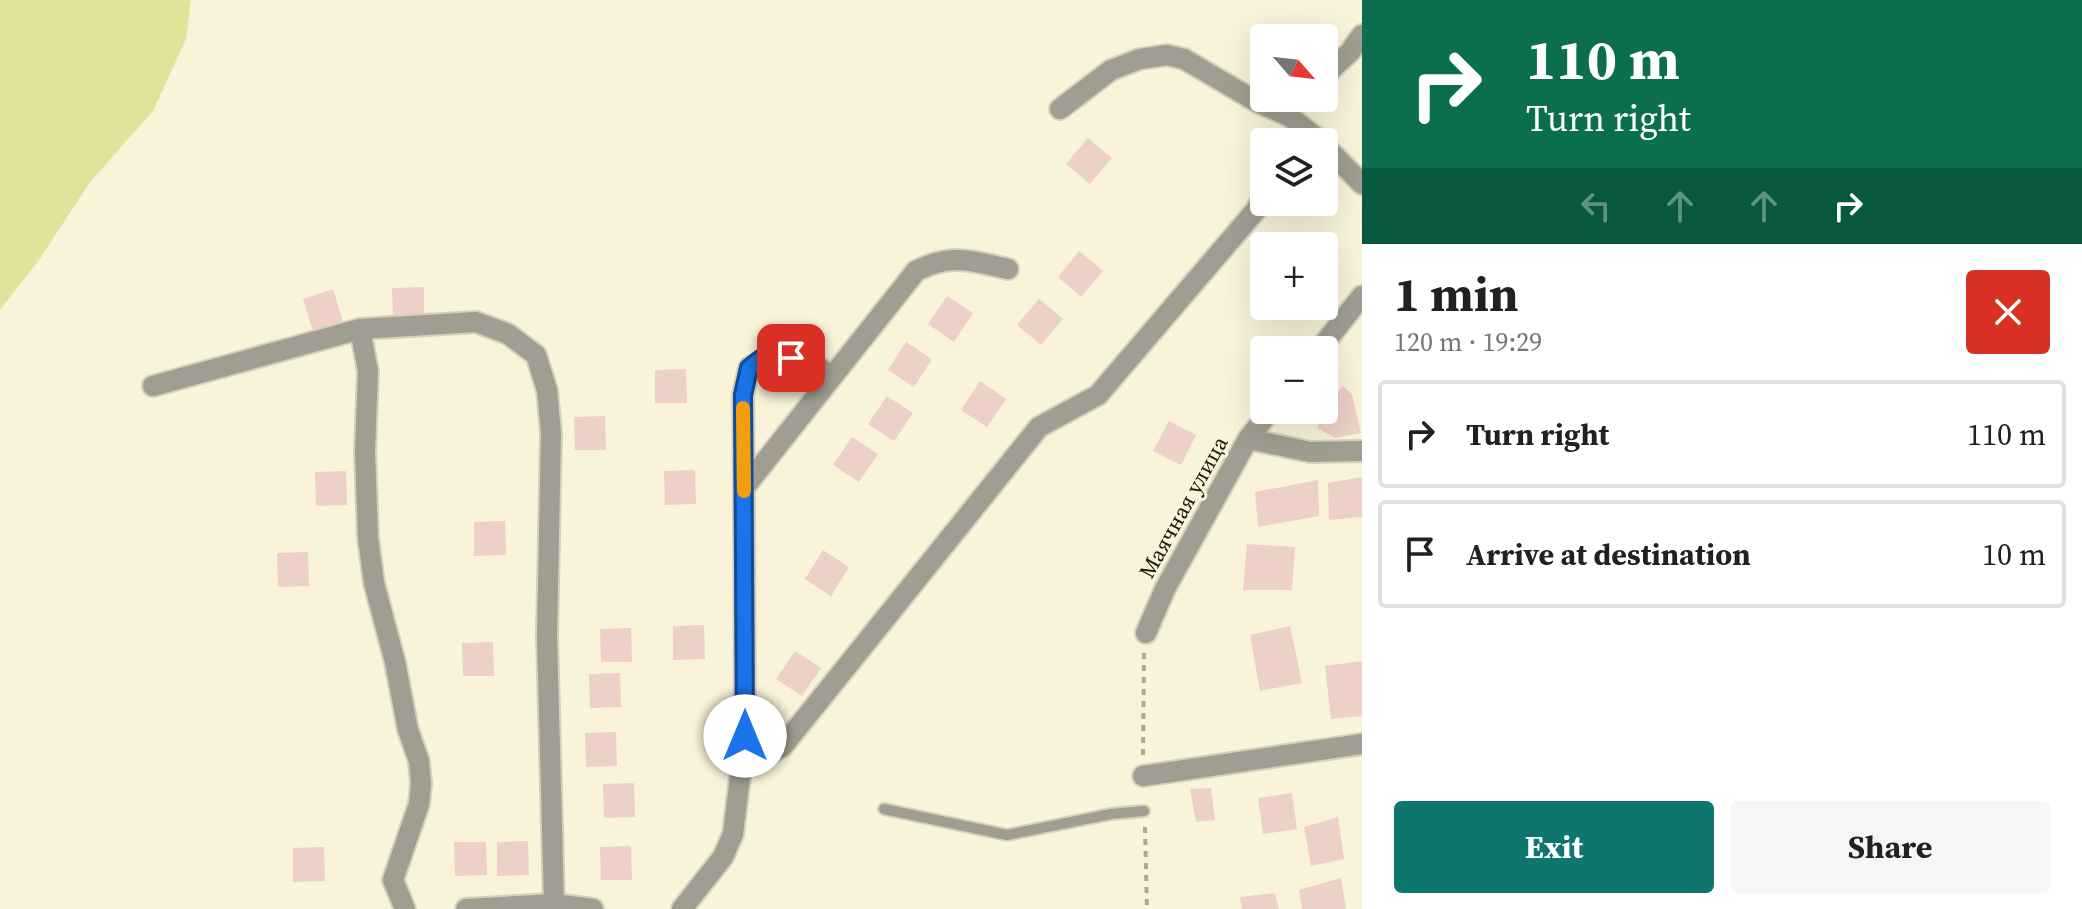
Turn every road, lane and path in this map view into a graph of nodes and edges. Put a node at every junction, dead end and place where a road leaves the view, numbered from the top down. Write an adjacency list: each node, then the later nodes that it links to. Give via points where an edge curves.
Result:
1 (1362, 35): 2 (street)
2 (1338, 63)
3 (1060, 109): 5 (street, via 1111,70 1167,55 1184,59)
4 (1292, 112): 5 (street)
5 (1289, 116): 6 (street)
6 (1304, 128)
7 (1338, 159): 8 (street)
8 (1362, 184)
9 (1251, 216): 22 (street, via 1098,395 1039,427 782,747)
10 (1008, 269): 14 (street, via 963,258 935,261 916,271)
11 (1362, 296): 13 (street)
12 (360, 329): 15 (street); 26 (street, via 476,322 508,334 536,355 547,390 551,433 547,636); 27 (street, via 368,371 365,451 374,583 420,772 419,804 393,880)
13 (1330, 336)
14 (831, 376): 19 (street); 19 (street, via 799,359 762,358 749,368 743,395)
15 (153, 386)
16 (1260, 424): 17 (street, Маячная улица)
17 (1248, 439): 18 (street, via 1310,452); 20 (street, Маячная улица)
18 (1362, 451)
19 (744, 488): 22 (street)
20 (1146, 633)
21 (1362, 744): 23 (street)
22 (742, 766): 30 (street, via 733,834 723,857)
23 (1143, 776)
24 (884, 809): 25 (lane, via 1007,835)
25 (1144, 811)
26 (554, 904): 28 (street); 29 (street)
27 (405, 909)
28 (466, 909)
29 (593, 909)
30 (682, 909)

